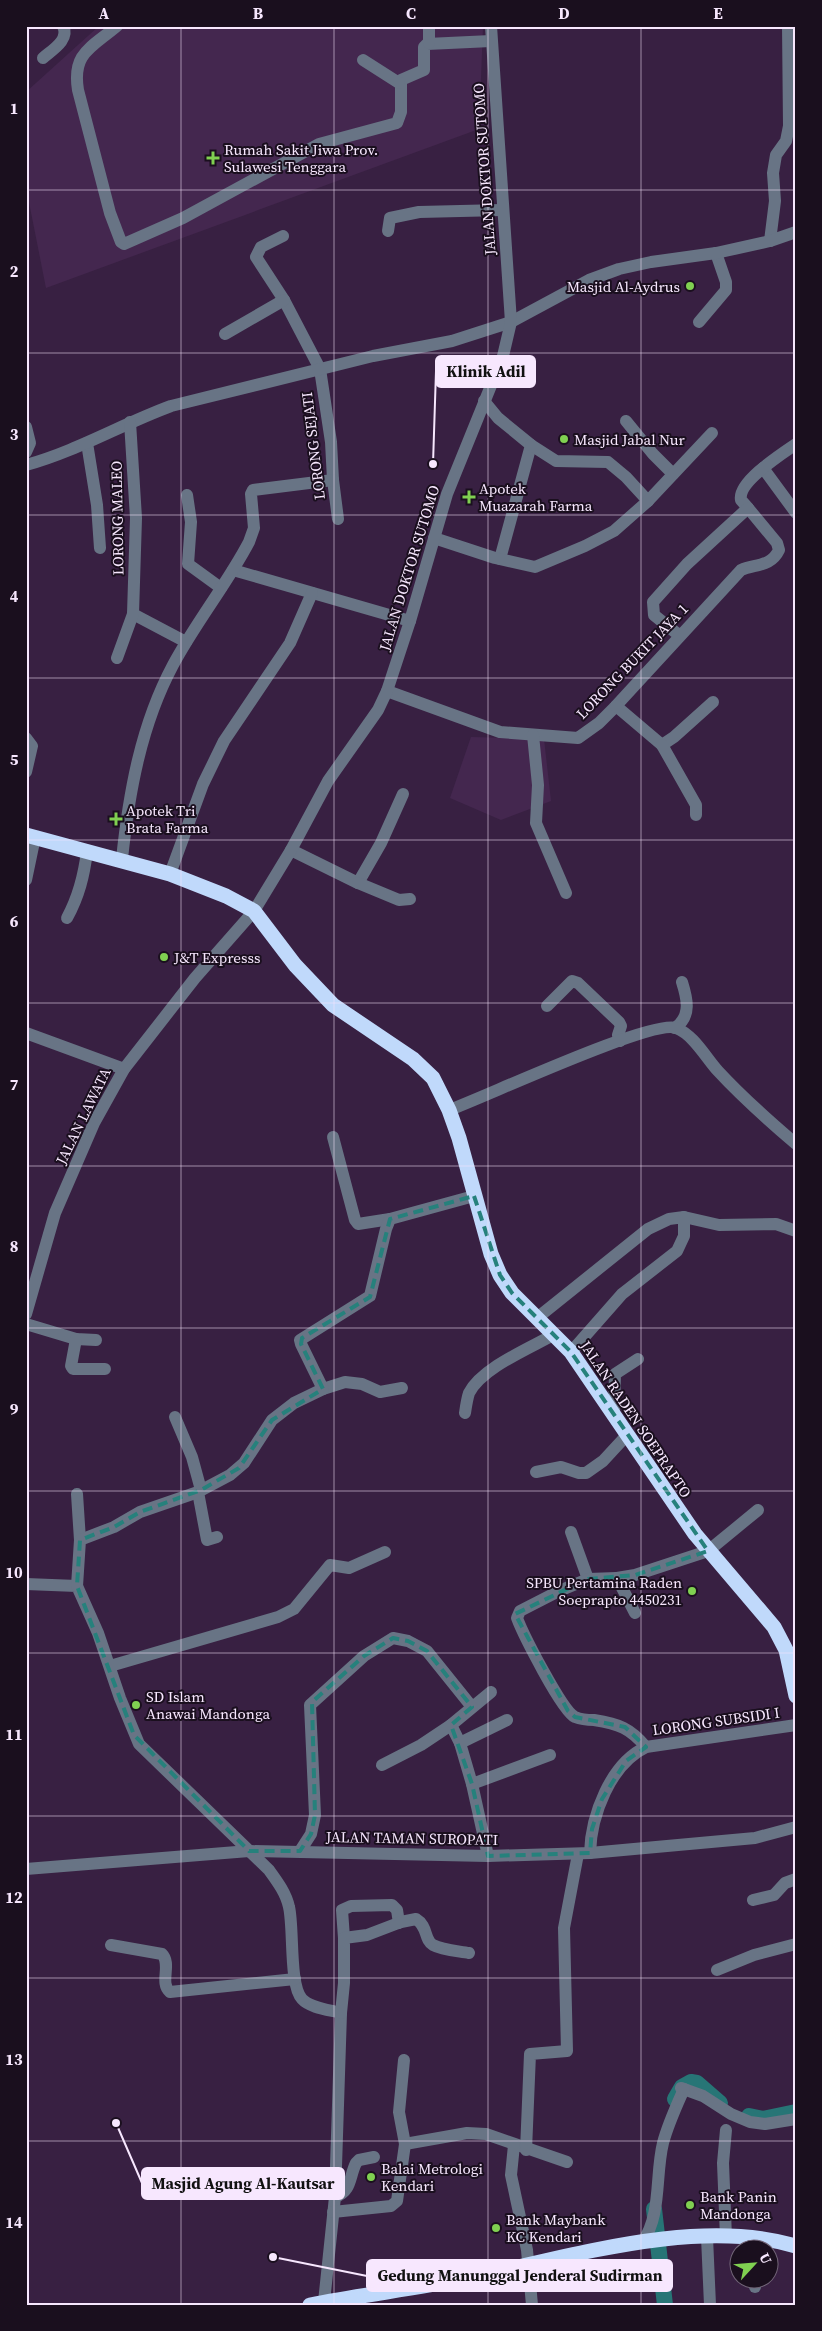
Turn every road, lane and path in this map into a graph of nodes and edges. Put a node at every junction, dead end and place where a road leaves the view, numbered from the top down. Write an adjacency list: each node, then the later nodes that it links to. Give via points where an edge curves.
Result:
1 (63, 26): 8 (street, via 64,38)
2 (117, 26): 10 (street, via 86,52 78,61 76,70 78,90 110,213 124,244 183,218 319,144 397,123 401,112)
3 (429, 26): 7 (street)
4 (491, 26): 6 (street, JALAN DOKTOR SUTOMO)
5 (788, 26): 15 (street, via 789,126 786,140 776,155 773,173 775,201)
6 (491, 40): 7 (street); 11 (street, JALAN DOKTOR SUTOMO)
7 (429, 43): 10 (street, via 424,47 424,70)
8 (43, 58)
9 (363, 60): 10 (street)
10 (399, 83)
11 (502, 210): 12 (street, via 419,212 390,218); 18 (street, JALAN DOKTOR SUTOMO)
12 (388, 231)
13 (796, 232): 15 (street)
14 (283, 236): 17 (street, LORONG SEJATI, via 261,247 256,257)
15 (770, 241): 16 (street)
16 (716, 253): 18 (street, via 619,269 590,280); 19 (street, via 726,290)
17 (284, 300): 20 (street); 21 (street, LORONG SEJATI)
18 (510, 322): 21 (street, via 452,341); 22 (street, JALAN DOKTOR SUTOMO, via 503,356)
19 (699, 322)
20 (225, 334)
21 (320, 369): 24 (street, via 171,406); 34 (street, LORONG SEJATI)
22 (484, 401): 29 (street, via 498,418); 40 (street, JALAN DOKTOR SUTOMO, via 447,494)
23 (626, 421): 33 (street)
24 (130, 422): 27 (street); 46 (street, LORONG MALEO, via 136,509)
25 (26, 427): 30 (street, via 30,443)
26 (712, 433): 33 (street)
27 (87, 443): 31 (street); 41 (street)
28 (796, 444): 32 (street)
29 (531, 445): 36 (street, via 556,461 608,462); 42 (street)
30 (26, 452)
31 (26, 465)
32 (763, 468): 37 (street, via 740,496); 38 (street)
33 (673, 474): 36 (street)
34 (333, 480): 39 (street, LORONG SEJATI); 43 (street, via 253,490 254,528 250,542)
35 (187, 495): 44 (street, via 191,522 188,564)
36 (648, 501): 42 (street, via 614,530 535,567)
37 (750, 511): 48 (street, via 686,564 653,602 654,615); 48 (street, LORONG BUKIT JAYA 1, via 777,543 776,557 760,566 741,570)
38 (796, 513)
39 (338, 520)
40 (434, 538): 42 (street); 47 (street, JALAN DOKTOR SUTOMO)
41 (100, 548)
42 (500, 559)
43 (233, 570): 44 (street); 45 (street)
44 (221, 588): 49 (street)
45 (312, 593): 47 (street); 64 (street, via 290,643 224,741 203,784)
46 (133, 614): 49 (street); 50 (street, LORONG MALEO)
47 (410, 621): 51 (street, JALAN DOKTOR SUTOMO)
48 (680, 636): 53 (street, LORONG BUKIT JAYA 1)
49 (186, 642): 63 (street, via 152,712 128,799)
50 (117, 658)
51 (387, 691): 54 (street, LORONG BUKIT JAYA 1, via 482,728); 61 (street, JALAN DOKTOR SUTOMO, via 378,710 328,781)
52 (713, 702): 56 (street)
53 (616, 706): 54 (street, LORONG BUKIT JAYA 1, via 578,738); 56 (street)
54 (533, 735): 67 (street, via 538,785 536,823)
55 (26, 738): 57 (street, via 32,746)
56 (662, 745): 59 (street, via 696,804)
57 (26, 772)
58 (403, 794): 66 (street)
59 (696, 815)
60 (31, 836): 62 (highway, JALAN RADEN SOEPRAPTO); 65 (street)
61 (291, 850): 66 (street); 69 (street, JALAN DOKTOR SUTOMO)
62 (87, 851): 63 (highway, JALAN RADEN SOEPRAPTO); 70 (street, via 83,881)
63 (122, 859): 64 (highway, JALAN RADEN SOEPRAPTO)
64 (170, 874): 69 (highway, JALAN RADEN SOEPRAPTO)
65 (26, 880)
66 (358, 883): 68 (street, via 385,896)
67 (566, 892)
68 (410, 899)
69 (254, 911): 76 (street, JALAN LAWATA, via 195,978); 77 (highway, JALAN RADEN SOEPRAPTO, via 295,965 333,1006 425,1068)
70 (67, 918)
71 (682, 982): 73 (street, via 686,1012 681,1024)
72 (547, 1006): 75 (street, via 572,980 619,1022)
73 (675, 1028): 75 (street, via 653,1029); 79 (street, via 689,1037 718,1071)
74 (26, 1033): 76 (street)
75 (620, 1041): 77 (street)
76 (124, 1069): 84 (street, JALAN LAWATA, via 94,1123 55,1213)
77 (450, 1110): 80 (highway, JALAN RADEN SOEPRAPTO)
78 (333, 1137): 82 (street, via 355,1220 358,1224)
79 (796, 1144)
80 (474, 1196): 82 (street); 85 (highway, JALAN RADEN SOEPRAPTO, via 500,1275 512,1293)
81 (684, 1217): 83 (street, via 719,1225 776,1224); 85 (street, via 669,1219 648,1229); 90 (street, via 681,1246 622,1294)
82 (390, 1219): 94 (street, via 370,1296 300,1340)
83 (796, 1231)
84 (26, 1314)
85 (537, 1318): 87 (highway, JALAN RADEN SOEPRAPTO)
86 (26, 1324): 88 (street)
87 (553, 1335): 90 (highway, JALAN RADEN SOEPRAPTO); 95 (street, via 477,1381 469,1394)
88 (76, 1339): 89 (street); 92 (street, via 73,1369)
89 (96, 1340)
90 (570, 1352): 96 (highway, JALAN RADEN SOEPRAPTO)
91 (638, 1359): 96 (street, via 615,1374)
92 (105, 1369)
93 (402, 1388): 94 (street, via 380,1392 362,1384 345,1382)
94 (323, 1389): 100 (street, via 272,1420 239,1468)
95 (464, 1413)
96 (614, 1414): 98 (highway, JALAN RADEN SOEPRAPTO)
97 (175, 1417): 100 (street, via 192,1457)
98 (627, 1435): 99 (street, via 603,1461 586,1473 561,1467); 106 (highway, JALAN RADEN SOEPRAPTO)
99 (536, 1472)
100 (200, 1491): 104 (street, via 207,1540); 105 (street, via 140,1512 114,1527)
101 (77, 1494): 105 (street)
102 (758, 1510): 106 (street)
103 (570, 1532): 109 (street)
104 (217, 1537)
105 (80, 1540): 111 (street)
106 (708, 1550): 108 (street); 115 (highway, JALAN RADEN SOEPRAPTO, via 774,1627 786,1650)
107 (385, 1552): 113 (street, via 349,1568 330,1565 294,1609 278,1617)
108 (617, 1578): 109 (street); 112 (street)
109 (588, 1579): 121 (street, via 520,1611 517,1618 558,1698 568,1711 575,1717 633,1731)
110 (26, 1584): 111 (street)
111 (77, 1586): 113 (street)
112 (635, 1613)
113 (110, 1666): 126 (street, via 139,1744)
114 (490, 1692): 116 (street)
115 (796, 1696)
116 (472, 1707): 118 (street); 127 (street, via 427,1651 408,1641 393,1638 364,1656 310,1705 315,1815 311,1834)
117 (507, 1720): 120 (street)
118 (450, 1725): 120 (street); 123 (street)
119 (796, 1725): 121 (street, LORONG SUBSIDI I)
120 (460, 1743): 124 (street)
121 (646, 1747): 128 (street, LORONG SUBSIDI I, via 626,1762 602,1799)
122 (550, 1755): 124 (street)
123 (382, 1765)
124 (472, 1784): 129 (street)
125 (796, 1827): 128 (street, JALAN TAMAN SUROPATI, via 755,1838)
126 (249, 1851): 127 (street, JALAN TAMAN SUROPATI); 130 (street, JALAN TAMAN SUROPATI); 139 (street, via 270,1870 285,1894 290,1909)
127 (300, 1852): 129 (street, JALAN TAMAN SUROPATI)
128 (584, 1854): 129 (street, JALAN TAMAN SUROPATI); 145 (street, LORONG SUBSIDI I, via 564,1928 567,2051 530,2054)
129 (488, 1856)
130 (26, 1869)
131 (796, 1879): 132 (street, via 784,1883 770,1897)
132 (753, 1900)
133 (399, 1922): 134 (street, via 379,1932); 134 (street, via 392,1904 351,1906 342,1910); 137 (street, via 416,1919 423,1925 433,1945)
134 (344, 1938): 140 (street)
135 (796, 1944): 138 (street, via 754,1955)
136 (111, 1945): 139 (street, via 164,1956 166,1987 170,1992)
137 (469, 1953)
138 (717, 1970)
139 (295, 1979): 140 (street, via 298,1993 308,2004)
140 (341, 2013): 148 (street)
141 (404, 2060): 144 (street, via 399,2112)
142 (796, 2119): 153 (street, via 765,2124 750,2122 731,2114 710,2099 683,2089 663,2143 652,2226)
143 (726, 2130): 150 (street, via 723,2163)
144 (405, 2144): 145 (street, via 467,2133 486,2134); 149 (street, via 395,2203)
145 (520, 2147): 147 (street); 156 (street, via 511,2175)
146 (374, 2157): 148 (street, via 356,2163 348,2188)
147 (567, 2162)
148 (334, 2197): 149 (street)
149 (333, 2212): 158 (street)
150 (726, 2236): 151 (highway); 152 (highway)
151 (708, 2237): 153 (highway); 160 (street)
152 (734, 2238)
153 (644, 2242): 156 (highway)
154 (780, 2245): 155 (highway)
155 (796, 2246)
156 (528, 2265): 157 (highway); 159 (street)
157 (342, 2302): 158 (highway)
158 (317, 2303)
159 (532, 2305)
160 (710, 2305)

